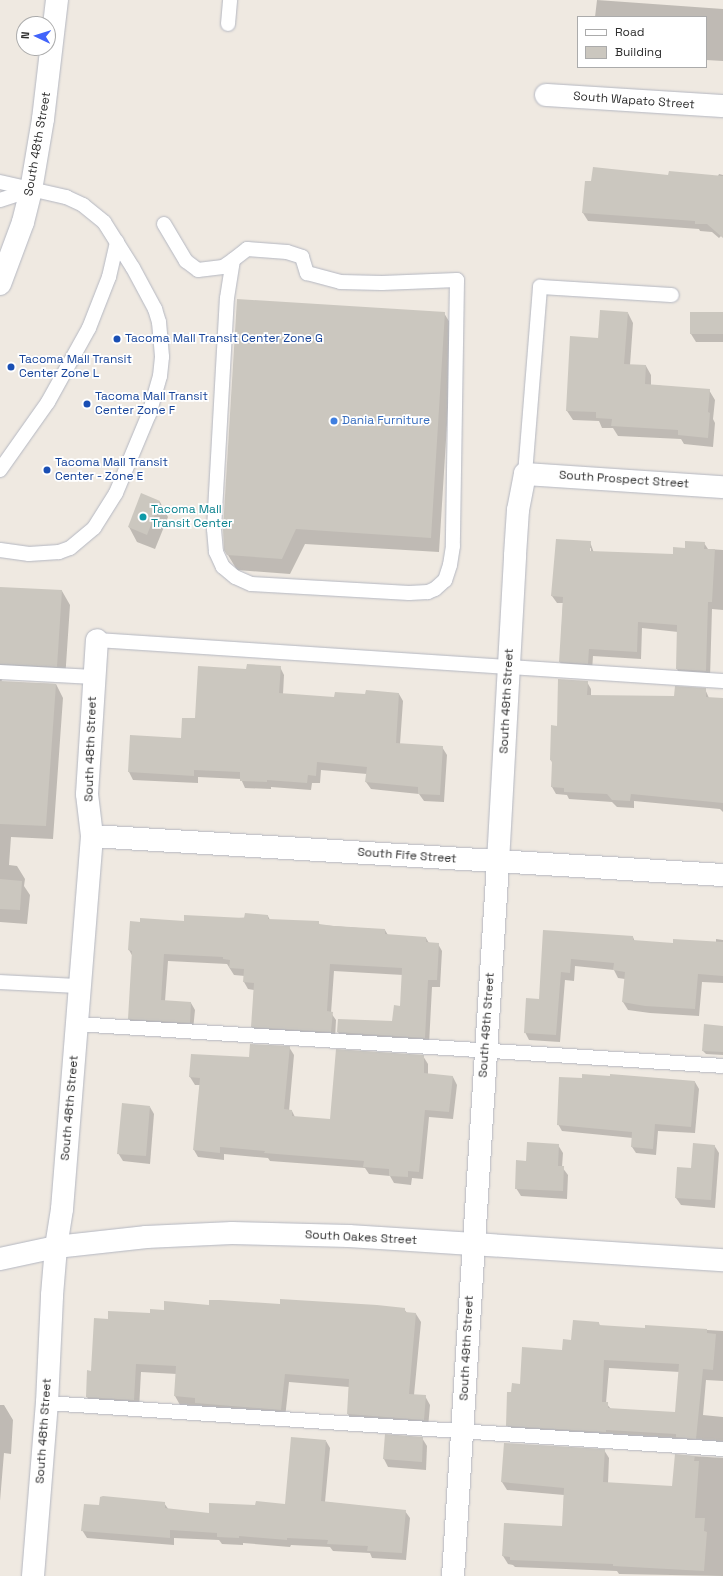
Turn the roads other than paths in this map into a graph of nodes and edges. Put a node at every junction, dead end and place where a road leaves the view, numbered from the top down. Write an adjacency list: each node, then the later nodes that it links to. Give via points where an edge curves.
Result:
1 (57, 0): 7 (street, South 48th Street, via 43,119)
2 (230, 0): 3 (lane)
3 (228, 24)
4 (546, 94): 5 (street, South Wapato Street)
5 (723, 106)
6 (0, 182): 7 (lane)
7 (31, 190): 8 (lane); 10 (lane, via 60,195 82,205 104,222); 12 (street, South 48th Street, via 23,222)
8 (0, 200)
9 (164, 224): 11 (lane, via 186,261 198,270 217,269)
10 (117, 242): 14 (lane, via 109,277 89,328 48,402); 17 (lane, via 148,294 159,322 162,358 159,382 149,414 116,492 94,528 84,539 70,548 44,554)
11 (233, 260): 11 (lane, via 227,298 214,529 216,552 223,567 235,577 251,584 409,593 435,589 447,576 453,546 457,280 340,282 307,273 302,257 287,252 247,248)
12 (0, 284)
13 (672, 295): 15 (lane, via 540,287)
14 (0, 470)
15 (526, 474): 16 (street, South Prospect Street); 19 (street, South 49th Street, via 518,510)
16 (723, 487)
17 (0, 550)
18 (97, 640): 19 (lane); 21 (street, South 48th Street)
19 (509, 667): 22 (lane); 24 (street, South 49th Street)
20 (0, 672): 21 (lane)
21 (94, 677): 23 (street, South 48th Street, via 87,794)
22 (723, 681)
23 (92, 836): 24 (street, South Fife Street); 27 (street, South 48th Street)
24 (498, 862): 25 (street, South Fife Street); 29 (street, South 49th Street)
25 (723, 875)
26 (0, 982): 27 (lane)
27 (80, 986): 28 (street, South 48th Street)
28 (76, 1024): 29 (lane); 32 (street, South 48th Street, via 62,1209)
29 (485, 1049): 30 (lane); 31 (street, South 49th Street)
30 (723, 1066)
31 (473, 1243): 32 (street, South Oakes Street, via 232,1233 146,1237); 34 (street, South Oakes Street); 36 (street, South 49th Street)
32 (56, 1247): 33 (street, South Oakes Street); 35 (street, South 48th Street)
33 (0, 1259)
34 (723, 1260)
35 (47, 1403): 36 (lane); 38 (street, South 48th Street)
36 (463, 1432): 37 (lane); 39 (street, South 49th Street)
37 (723, 1449)
38 (33, 1576)
39 (453, 1576)

